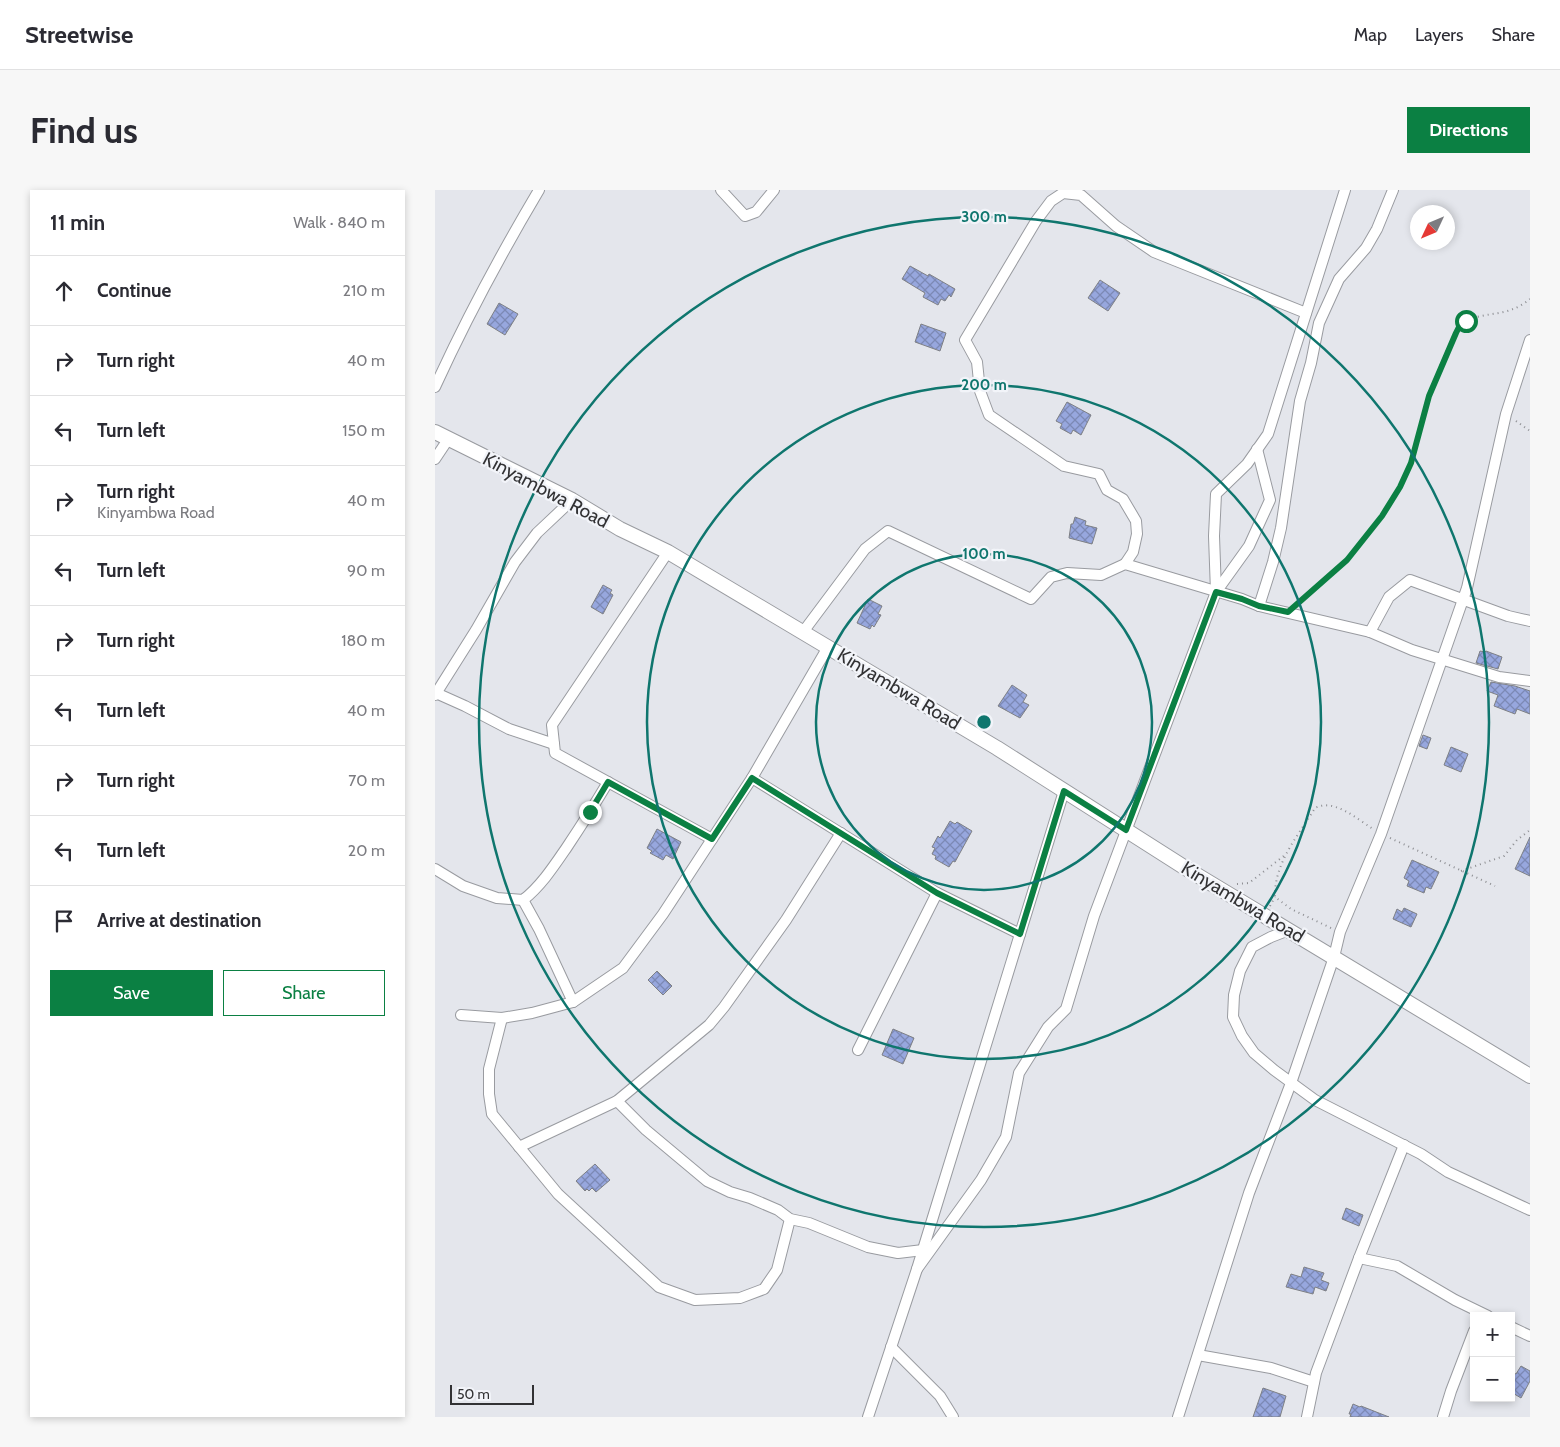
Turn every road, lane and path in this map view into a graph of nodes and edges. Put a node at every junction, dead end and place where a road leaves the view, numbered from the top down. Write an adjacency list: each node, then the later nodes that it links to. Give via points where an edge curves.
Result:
1 (539, 190): 9 (street, via 462,329)
2 (721, 190): 3 (street, via 745,216 756,212)
3 (774, 190)
4 (1345, 190): 7 (street)
5 (1393, 190): 21 (street, via 1377,229 1366,248 1339,279 1319,324 1300,401 1281,528)
6 (1530, 299): 22 (path, via 1512,310 1479,316 1460,325 1429,396 1411,463 1400,487 1347,560)
7 (1306, 313): 14 (street, via 1268,434); 18 (street, via 1154,252 1116,226 1081,194 1063,193 1051,201 1035,221 965,340 977,362 979,392 989,415 1064,466 1099,474 1107,490 1123,499 1136,521 1137,534 1133,552)
8 (1530, 340): 10 (street)
9 (435, 387)
10 (1506, 414): 11 (path); 20 (street)
11 (1530, 431)
12 (435, 432): 13 (street, Kinyambwa Road)
13 (449, 438): 15 (street); 16 (street, Kinyambwa Road)
14 (1257, 449): 19 (street, via 1247,464 1216,494); 19 (street, via 1270,500 1249,546)
15 (435, 459)
16 (572, 500): 17 (street, Kinyambwa Road, via 620,529); 29 (street, via 537,533 515,562)
17 (668, 552): 24 (street, Kinyambwa Road); 30 (street, via 552,725)
18 (1125, 564): 19 (street); 24 (street, via 1101,575 1067,573 1051,577 1031,598 888,531 865,549)
19 (1216, 592): 21 (street); 34 (street)
20 (1462, 599): 23 (street); 25 (street, via 1411,580 1389,596); 27 (street)
21 (1259, 606): 22 (street)
22 (1288, 612): 25 (street)
23 (1530, 621)
24 (803, 632): 26 (street, Kinyambwa Road)
25 (1370, 632): 27 (street)
26 (828, 647): 31 (street); 33 (street, Kinyambwa Road)
27 (1442, 659): 28 (street, via 1499,677); 37 (street)
28 (1530, 681)
29 (436, 694): 30 (street, via 509,729)
30 (554, 744): 32 (street, via 555,753)
31 (752, 778): 36 (street); 38 (street)
32 (608, 782): 38 (street); 45 (street, via 555,864)
33 (1064, 791): 34 (street, Kinyambwa Road); 48 (street)
34 (1126, 830): 46 (street, Kinyambwa Road); 63 (street, via 1094,916 1066,1009 1048,1027 1019,1073 1006,1137 981,1180)
35 (1530, 830): 41 (path, via 1504,856)
36 (841, 833): 44 (street); 56 (street, via 787,920 709,1025)
37 (1381, 834): 39 (path, via 1339,807 1322,805 1315,808); 41 (path); 47 (street)
38 (712, 839): 50 (street, via 623,968)
39 (1285, 855): 42 (path, via 1249,883); 47 (path, via 1275,897 1291,909)
40 (435, 869): 45 (street, via 463,886 497,898)
41 (1461, 871): 43 (path)
42 (1235, 884)
43 (1495, 886)
44 (937, 893): 48 (street); 53 (street)
45 (523, 900): 50 (street)
46 (1289, 930): 49 (street, Kinyambwa Road); 55 (street, via 1252,947 1240,971 1233,1017 1254,1053)
47 (1339, 932): 49 (street)
48 (1020, 934): 61 (street)
49 (1334, 957): 54 (street, Kinyambwa Road); 55 (street)
50 (573, 1002): 52 (street)
51 (461, 1015): 52 (street)
52 (502, 1018): 58 (street, via 489,1069 489,1094 492,1114)
53 (858, 1050)
54 (1530, 1076)
55 (1291, 1083): 57 (street, via 1315,1100); 69 (street, via 1249,1193)
56 (617, 1100): 58 (street); 60 (street, via 646,1130 707,1181 778,1210)
57 (1404, 1145): 59 (street, via 1448,1172); 62 (street)
58 (519, 1147): 60 (street, via 557,1194 659,1287 695,1300 740,1298 764,1289 777,1270)
59 (1530, 1210)
60 (790, 1219): 61 (street, via 809,1223 867,1247 899,1253)
61 (923, 1250): 63 (street)
62 (1359, 1258): 64 (street, via 1397,1266); 70 (street)
63 (917, 1269): 68 (street)
64 (1477, 1312)
65 (1515, 1329): 66 (street)
66 (1530, 1336)
67 (1470, 1341): 75 (street)
68 (891, 1347): 71 (street); 72 (street, via 940,1396)
69 (1198, 1355): 70 (street, via 1271,1368); 73 (street)
70 (1314, 1382): 74 (street)
71 (868, 1417)
72 (953, 1417)
73 (1178, 1417)
74 (1307, 1417)
75 (1443, 1417)

